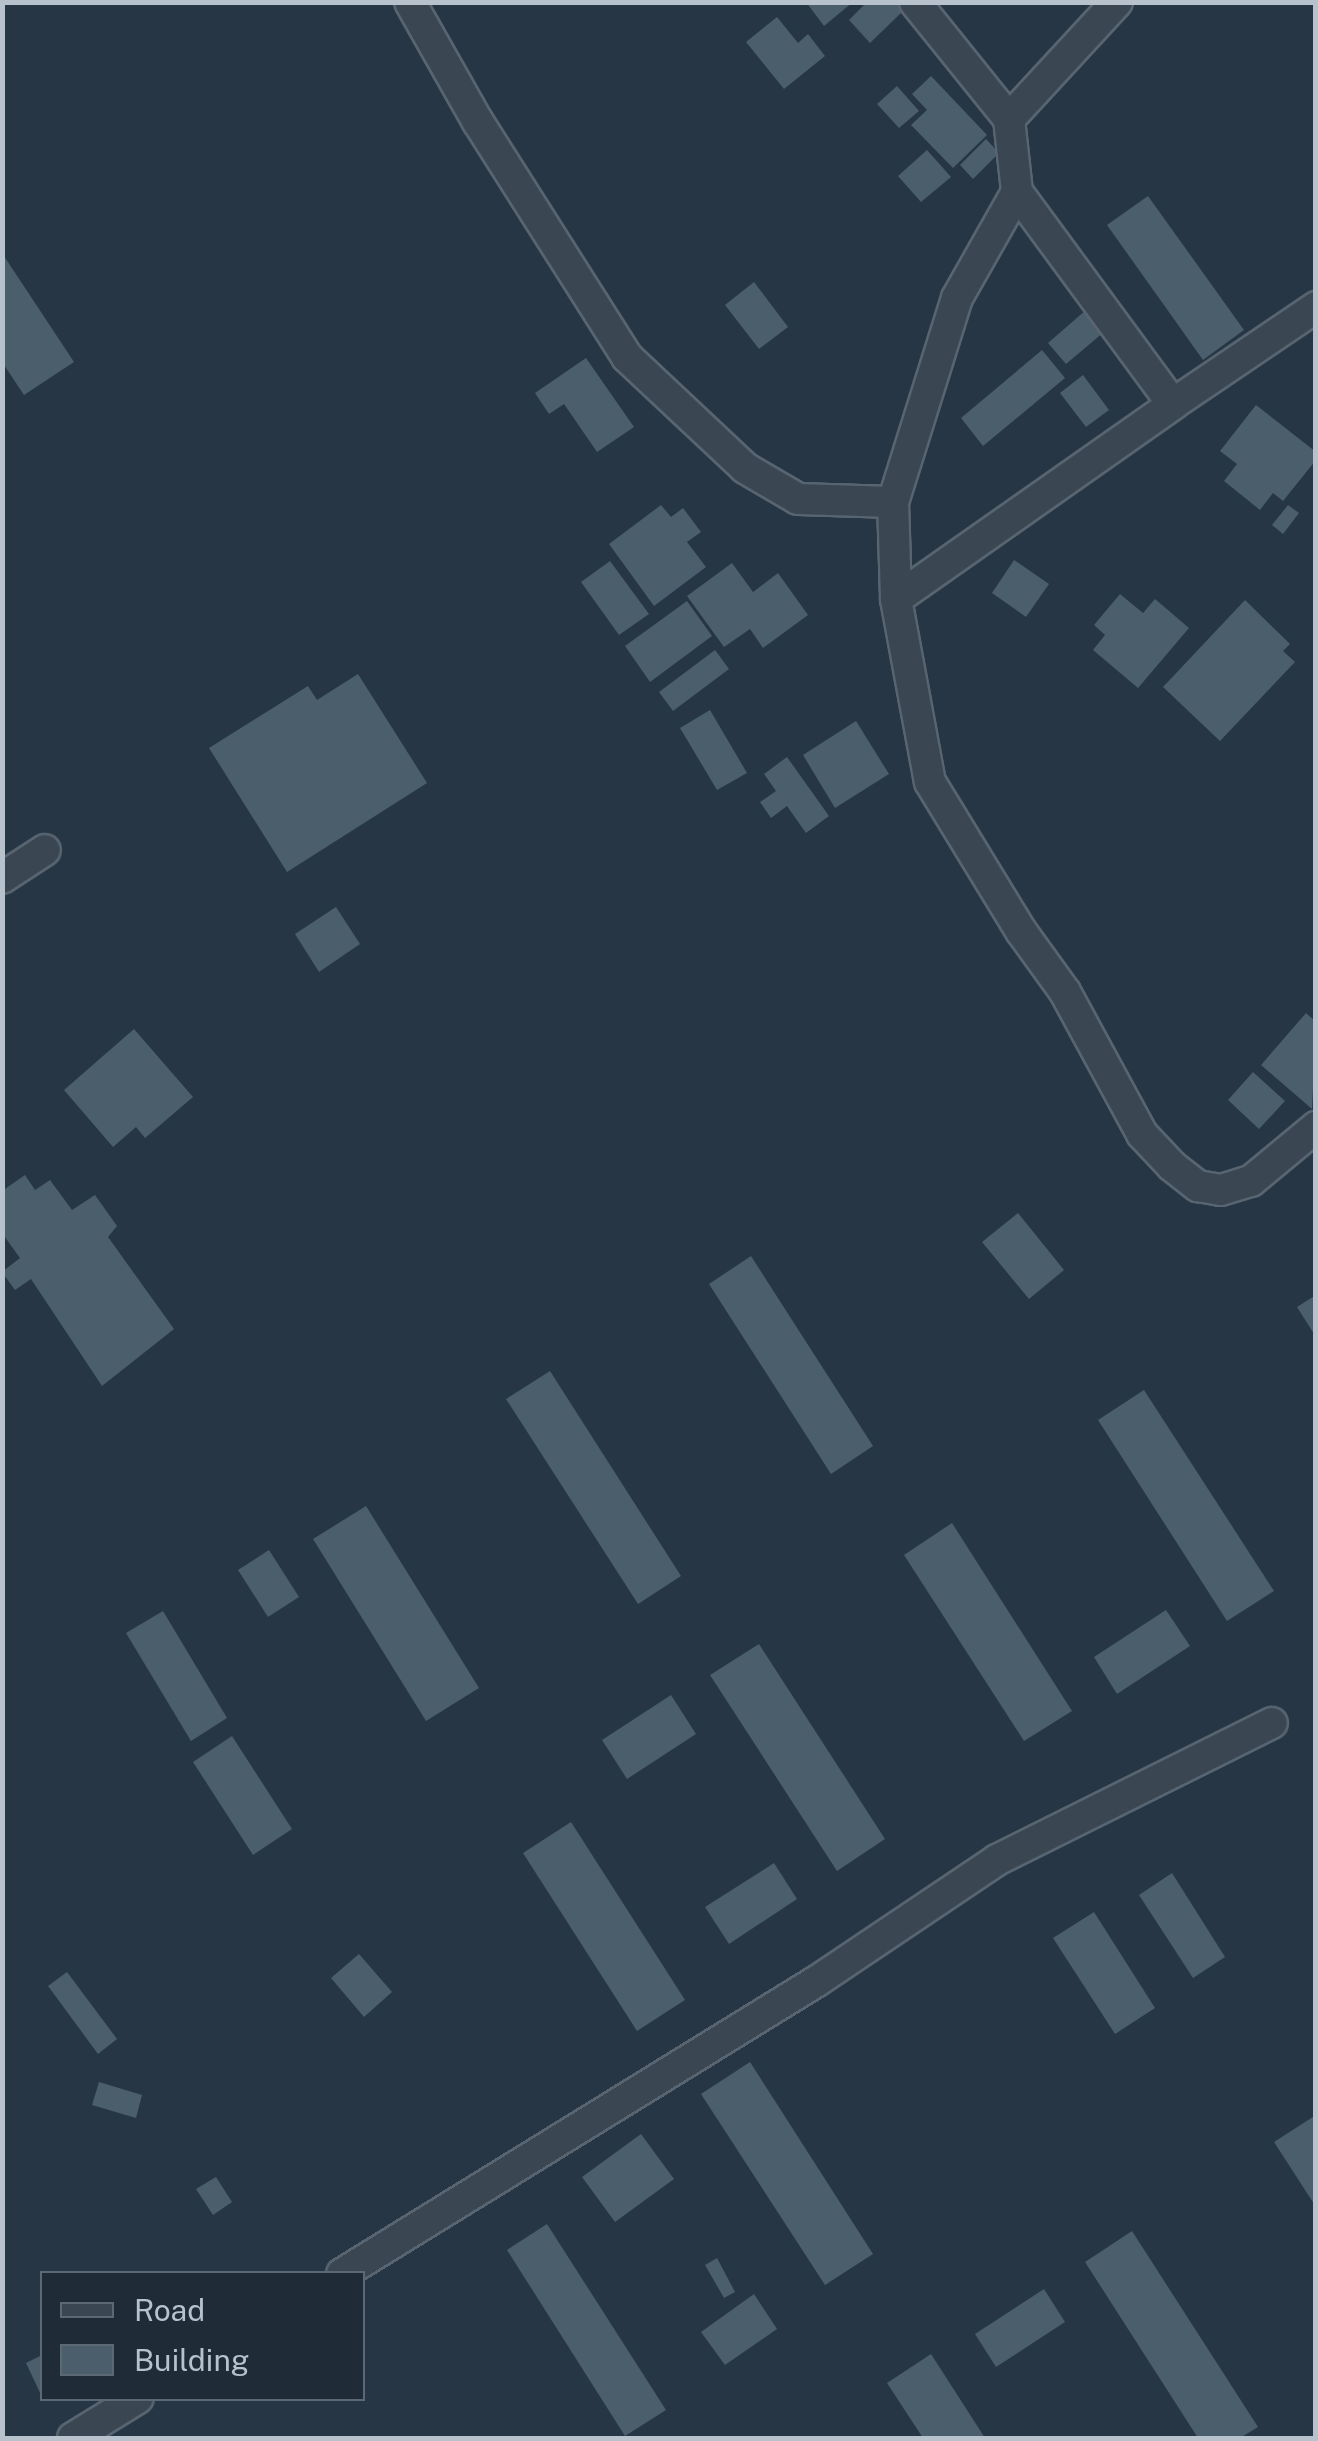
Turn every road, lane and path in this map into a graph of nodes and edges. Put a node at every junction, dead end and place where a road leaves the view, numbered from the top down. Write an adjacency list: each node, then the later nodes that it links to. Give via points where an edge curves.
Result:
1 (410, 2): 8 (street, via 627,357 745,468 798,499)
2 (915, 2): 4 (street)
3 (1117, 2): 4 (street)
4 (1009, 118): 5 (street)
5 (1017, 192): 7 (street); 8 (street, via 957,298)
6 (1316, 308): 7 (street)
7 (1173, 404): 9 (street)
8 (893, 502): 9 (street)
9 (896, 599): 12 (street, via 930,782 1065,992 1142,1134 1198,1186 1221,1190 1250,1181)
10 (46, 850): 11 (street)
11 (2, 878)
12 (1316, 1127)
13 (1272, 1723): 14 (street, via 997,1860 817,1981)
14 (347, 2271)
15 (133, 2401): 16 (street)
16 (73, 2438)

